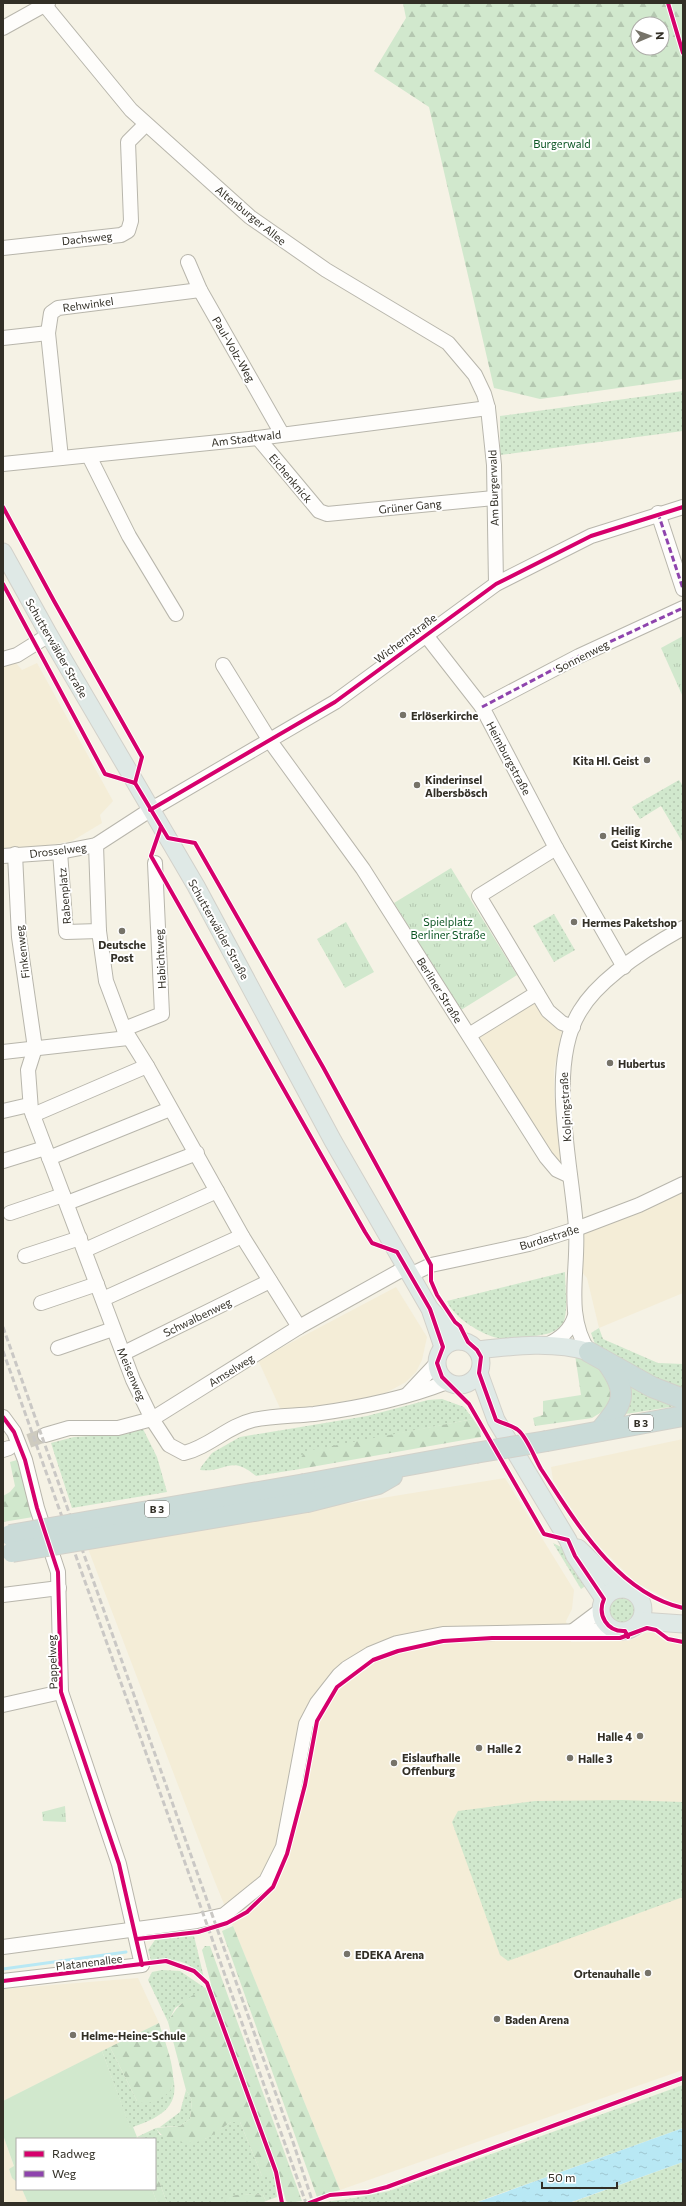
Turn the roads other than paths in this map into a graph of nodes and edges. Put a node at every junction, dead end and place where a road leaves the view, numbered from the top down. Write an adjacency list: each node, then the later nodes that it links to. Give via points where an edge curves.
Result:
1 (45, 4): 2 (street); 3 (street, Altenburger Allee)
2 (3, 28)
3 (145, 125): 4 (street, Dachsweg, via 128,142 131,221 128,231 121,235); 9 (street, Altenburger Allee, via 250,217 293,249 448,343 474,375)
4 (3, 248)
5 (188, 262): 6 (street, Paul-Volz-Weg)
6 (200, 290): 7 (street, Rehwinkel, via 58,308 51,313); 11 (street, Paul-Volz-Weg)
7 (48, 333): 8 (street); 14 (street, Rehwinkel)
8 (3, 338)
9 (484, 394): 10 (street, Am Burgerwald)
10 (488, 408): 11 (street, Am Stadtwald); 16 (street, Am Burgerwald, via 494,465)
11 (282, 434): 12 (street, Am Stadtwald)
12 (258, 438): 13 (street, Am Stadtwald); 19 (street, Eichenknick, via 319,511)
13 (89, 456): 14 (street, Am Stadtwald); 24 (street, via 128,536)
14 (61, 458): 15 (street, Am Stadtwald)
15 (3, 464)
16 (494, 498): 19 (street, Grüner Gang); 21 (street, Am Burgerwald)
17 (683, 507): 18 (street, Wichernstraße)
18 (658, 513): 21 (street, Wichernstraße, via 590,536); 22 (street)
19 (327, 514)
20 (3, 552): 26 (main road, Schutterwälder Straße)
21 (496, 584): 25 (street, Wichernstraße)
22 (683, 588)
23 (683, 608): 29 (street, Sonnenweg, via 584,653)
24 (176, 614)
25 (426, 634): 29 (street, Heimburgstraße); 30 (street, Wichernstraße, via 335,702)
26 (49, 635): 27 (street, via 18,655); 31 (main road, Schutterwälder Straße)
27 (3, 659)
28 (223, 665): 30 (street)
29 (482, 707): 33 (street, Heimburgstraße)
30 (270, 741): 31 (street, Wichernstraße); 43 (street, Berliner Straße, via 363,870)
31 (150, 810): 32 (street, Drosselweg); 62 (main road, Schutterwälder Straße, via 196,886 333,1141)
32 (96, 845): 34 (street, Drosselweg); 38 (street)
33 (556, 848): 39 (street, Heimburgstraße); 40 (street, via 479,896)
34 (60, 852): 35 (street, Drosselweg); 38 (street, Rabenplatz, via 66,932)
35 (9, 855): 44 (street, Finkenweg)
36 (155, 863): 42 (street, Habichtweg, via 162,1014)
37 (683, 928): 39 (street, Kolpingstraße)
38 (98, 931): 42 (street, via 106,981)
39 (624, 967): 41 (street, Kolpingstraße, via 599,986 580,1011)
40 (537, 993): 41 (street, via 551,1015); 43 (street)
41 (573, 1027): 53 (street, Kolpingstraße, via 563,1060 562,1086)
42 (126, 1034): 44 (street); 46 (street)
43 (469, 1035): 53 (street, Berliner Straße, via 546,1157 557,1170)
44 (35, 1048): 45 (street); 48 (street, Meisenweg, via 28,1070)
45 (3, 1052)
46 (147, 1066): 47 (street); 48 (street)
47 (170, 1109): 50 (street); 51 (street)
48 (31, 1110): 49 (street); 50 (street, Meisenweg)
49 (3, 1111)
50 (47, 1153): 52 (street); 56 (street, Meisenweg)
51 (197, 1153): 55 (street); 56 (street)
52 (3, 1161)
53 (570, 1176): 58 (street, Kolpingstraße)
54 (683, 1184): 58 (street, Burdastraße, via 639,1205)
55 (217, 1191): 59 (street); 60 (street)
56 (65, 1199): 57 (street); 60 (street, Meisenweg)
57 (10, 1213)
58 (576, 1229): 62 (street, Burdastraße, via 522,1246); 68 (street, Kolpingstraße)
59 (242, 1236): 63 (street); 65 (street)
60 (83, 1244): 61 (street); 64 (street, Meisenweg)
61 (25, 1256)
62 (408, 1272): 67 (main road, Schutterwälder Straße); 69 (street, Amselweg)
63 (270, 1281): 69 (street); 78 (street, Schwalbenweg)
64 (97, 1284): 65 (street, Meisenweg); 66 (street)
65 (103, 1299): 70 (street, Meisenweg)
66 (41, 1303)
67 (430, 1308): 71 (main road, Schutterwälder Straße); 73 (main road, Schutterwälder Straße)
68 (575, 1316): 72 (street, Kolpingstraße, via 564,1335); 77 (street, Kolpingstraße, via 581,1340)
69 (299, 1327): 88 (street, Amselweg)
70 (113, 1329): 74 (street); 78 (street, Meisenweg)
71 (461, 1341): 73 (main road, via 451,1342); 76 (main road, via 468,1342)
72 (547, 1345): 75 (main road); 77 (main road, via 566,1346)
73 (443, 1347): 79 (main road)
74 (58, 1348)
75 (516, 1348): 76 (main road); 81 (main road)
76 (477, 1350): 81 (main road)
77 (589, 1352): 80 (highway)
78 (124, 1353): 88 (street, Meisenweg)
79 (437, 1363): 82 (main road, via 442,1377); 83 (street)
80 (608, 1364): 84 (highway, via 652,1387); 89 (highway, via 618,1378 622,1397 618,1409)
81 (480, 1369): 82 (main road, via 475,1379); 85 (main road)
82 (455, 1383): 83 (street); 85 (main road)
83 (407, 1395): 88 (street, Meisenweg, via 355,1409 252,1420 198,1449 184,1453 169,1446)
84 (683, 1399)
85 (493, 1412): 91 (main road)
86 (683, 1416): 89 (highway, B 3)
87 (3, 1417): 93 (street, Pappelweg, via 14,1432 25,1460 37,1508 58,1572)
88 (152, 1419): 90 (street, Amselweg, via 118,1428 69,1428)
89 (600, 1431): 92 (highway, B 3, bridge, via 415,1463 378,1484 306,1493)
90 (45, 1436)
91 (568, 1540): 94 (main road); 96 (main road)
92 (7, 1544)
93 (59, 1588): 95 (street); 103 (street, Pappelweg)
94 (621, 1589): 96 (main road, via 611,1592); 97 (main road, via 634,1593)
95 (3, 1595)
96 (603, 1604): 101 (main road, via 606,1624); 102 (street)
97 (642, 1604): 98 (main road); 99 (main road, via 643,1613)
98 (683, 1614)
99 (640, 1621): 100 (main road); 101 (main road, via 634,1628 625,1631)
100 (683, 1624)
101 (612, 1628): 102 (street)
102 (573, 1631): 105 (street, via 443,1634 397,1643 370,1654 347,1668 317,1703 306,1724 283,1848 266,1881 224,1915)
103 (61, 1692): 104 (street); 105 (street, Pappelweg, via 119,1864)
104 (3, 1705)
105 (133, 1930): 106 (street); 107 (street, Platanenallee, via 142,1965)
106 (3, 1947)
107 (3, 1981)

